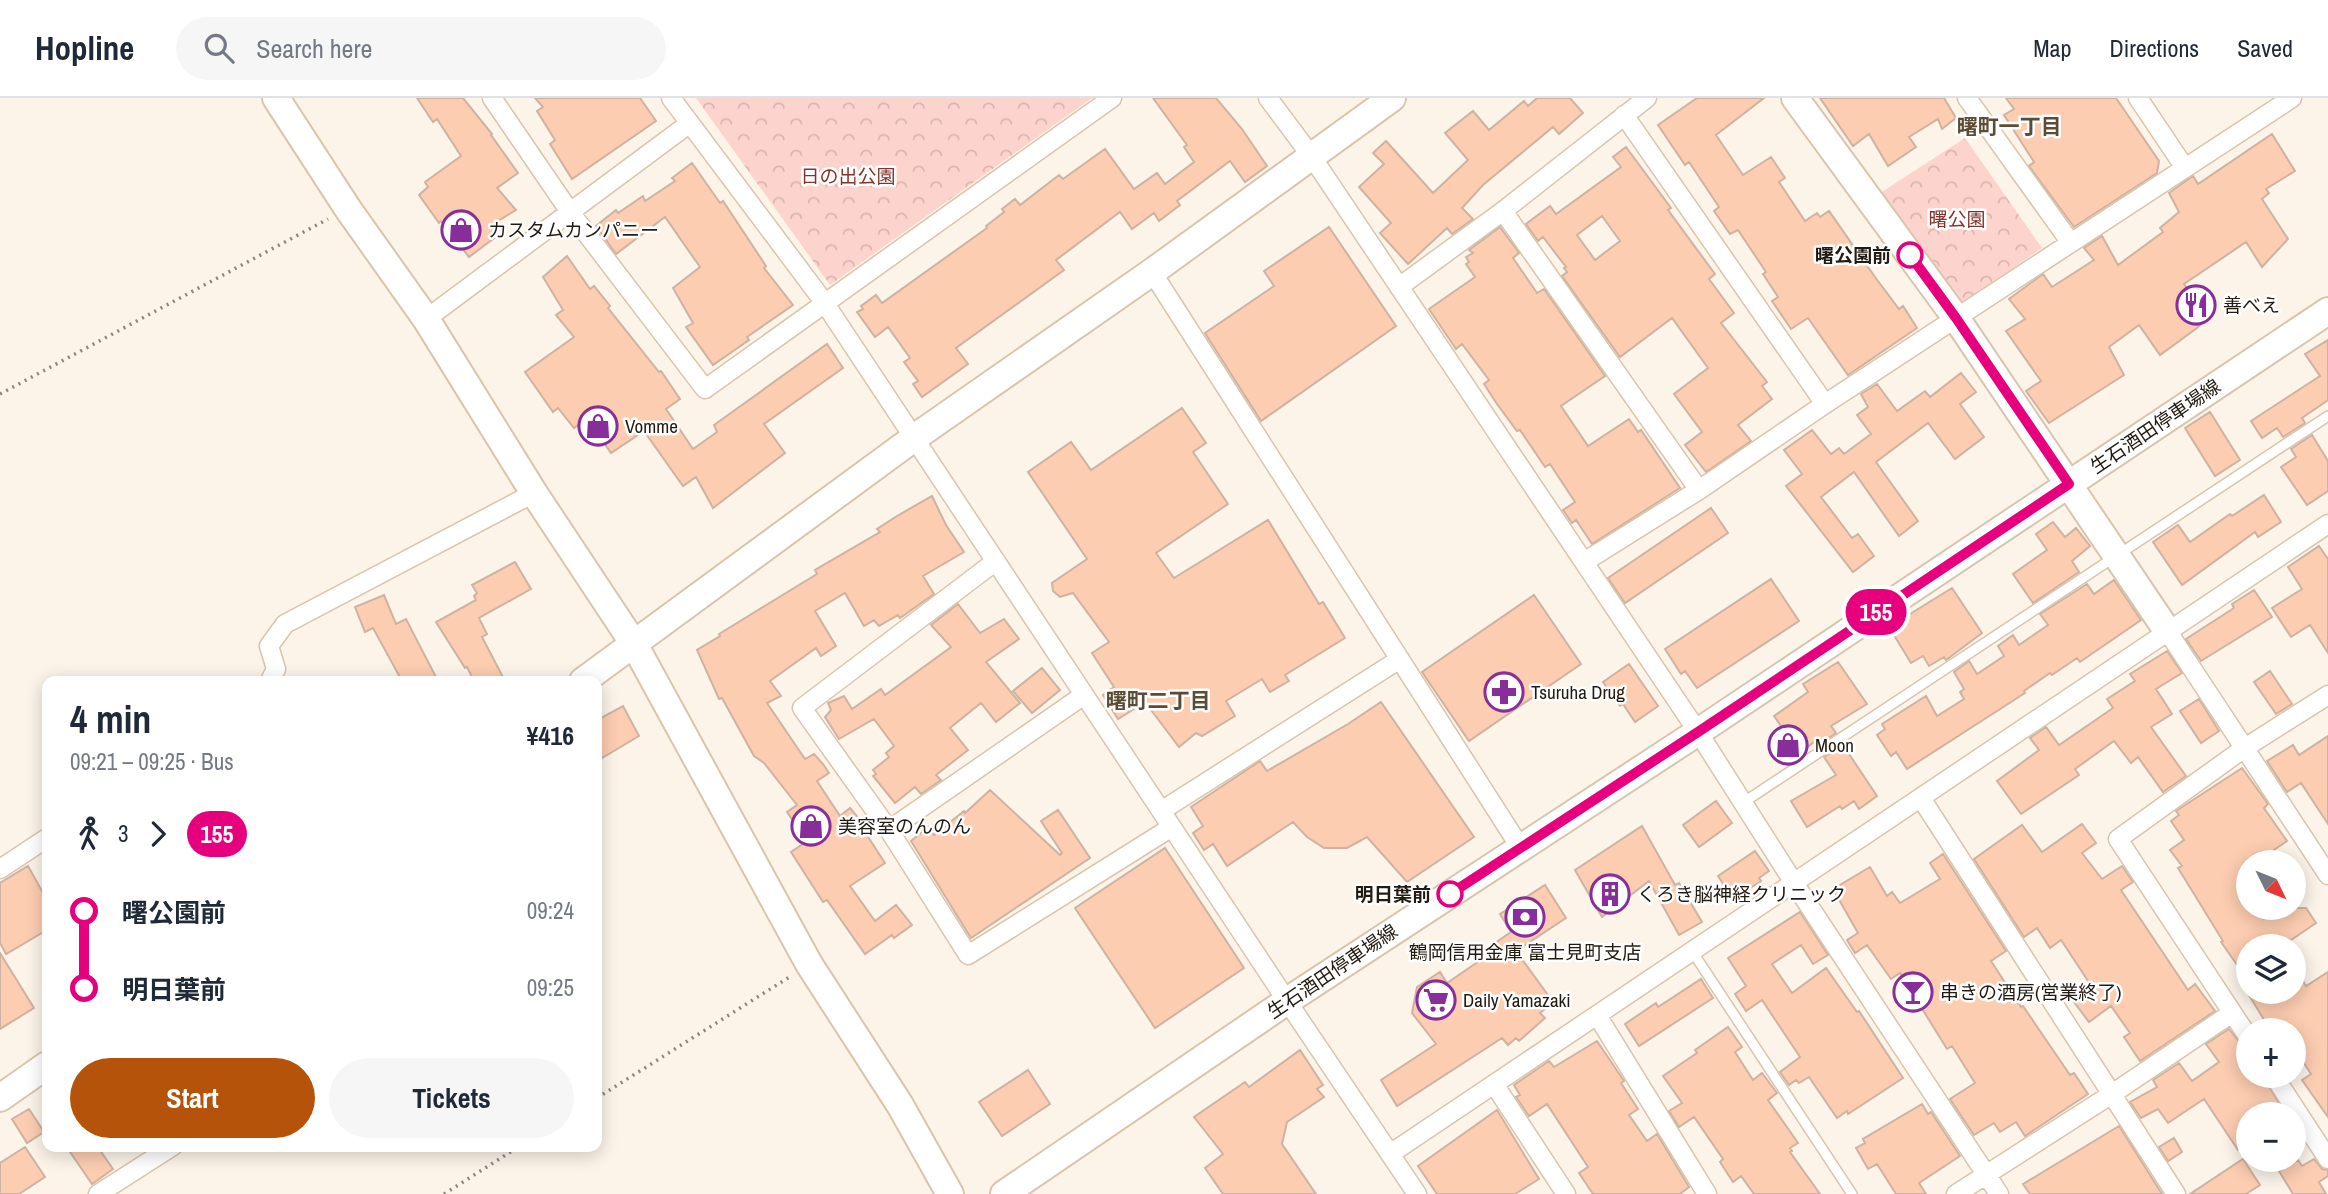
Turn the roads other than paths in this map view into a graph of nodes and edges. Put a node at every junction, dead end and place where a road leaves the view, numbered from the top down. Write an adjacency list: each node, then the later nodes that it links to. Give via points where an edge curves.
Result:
1 (276, 98): 24 (street)
2 (492, 98): 17 (street)
3 (671, 98): 13 (street)
4 (1112, 98): 21 (street)
5 (1268, 98): 14 (street)
6 (1392, 98): 14 (street)
7 (1647, 98): 12 (street)
8 (1795, 98): 23 (street)
9 (1967, 98): 18 (street)
10 (2138, 98): 15 (street)
11 (2292, 98): 15 (street)
12 (1624, 115): 16 (street); 25 (street)
13 (690, 123): 17 (street); 21 (street)
14 (1312, 157): 19 (street); 20 (street)
15 (2185, 168): 18 (street)
16 (1503, 211): 20 (street); 29 (street)
17 (570, 212): 21 (street, via 705,389); 24 (street)
18 (2071, 243): 23 (street)
19 (1152, 272): 27 (street); 37 (street)
20 (1399, 287): 34 (street)
21 (824, 302): 27 (street)
22 (2328, 311): 28 (street, 生石酒田停車場線)
23 (1956, 318): 25 (street); 28 (street)
24 (426, 319): 30 (street)
25 (1825, 404): 29 (street)
26 (2328, 416): 32 (lane)
27 (914, 438): 33 (street); 36 (street)
28 (2069, 484): 32 (street); 42 (street, 生石酒田停車場線)
29 (1699, 490): 34 (street)
30 (534, 493): 36 (street); 38 (street, via 285,624 268,646 276,668)
31 (2328, 524): 35 (street)
32 (2116, 554): 35 (street); 45 (lane)
33 (996, 561): 40 (street); 48 (street, via 802,708)
34 (1584, 562): 42 (street)
35 (2168, 632): 43 (street); 44 (street)
36 (634, 644): 39 (street); 69 (street, via 809,964 900,1105)
37 (1400, 659): 46 (street); 50 (street)
38 (272, 676)
39 (590, 676)
40 (1084, 695): 46 (street); 48 (street)
41 (2328, 695): 43 (street)
42 (1698, 732): 45 (street); 50 (street, 生石酒田停車場線)
43 (2243, 749): 52 (street); 56 (street, via 2118,839)
44 (1922, 798): 53 (street); 62 (street)
45 (1744, 803): 53 (street)
46 (1161, 811): 47 (street)
47 (1172, 827): 48 (street, via 968,955); 55 (street)
48 (889, 830)
49 (42, 841): 51 (street)
50 (1520, 847): 55 (street, 生石酒田停車場線)
51 (0, 869)
52 (2328, 875)
53 (1794, 883): 54 (street); 67 (street)
54 (1692, 951): 57 (street); 74 (lane)
55 (1287, 1001): 65 (street); 70 (street, 生石酒田停車場線)
56 (2232, 1013): 58 (street); 62 (street)
57 (1597, 1015): 60 (street); 73 (street)
58 (2236, 1019)
59 (42, 1069): 63 (street)
60 (1494, 1084): 65 (street); 72 (street)
61 (2282, 1088): 66 (street)
62 (2112, 1094): 67 (street); 77 (street)
63 (0, 1098)
64 (164, 1152): 68 (street)
65 (1390, 1154): 71 (street)
66 (2328, 1158)
67 (1986, 1174): 75 (street); 76 (street)
68 (98, 1194)
69 (950, 1194)
70 (1004, 1194)
71 (1417, 1194)
72 (1566, 1194)
73 (1707, 1194)
74 (1852, 1194)
75 (1956, 1194)
76 (1999, 1194)
77 (2176, 1194)

